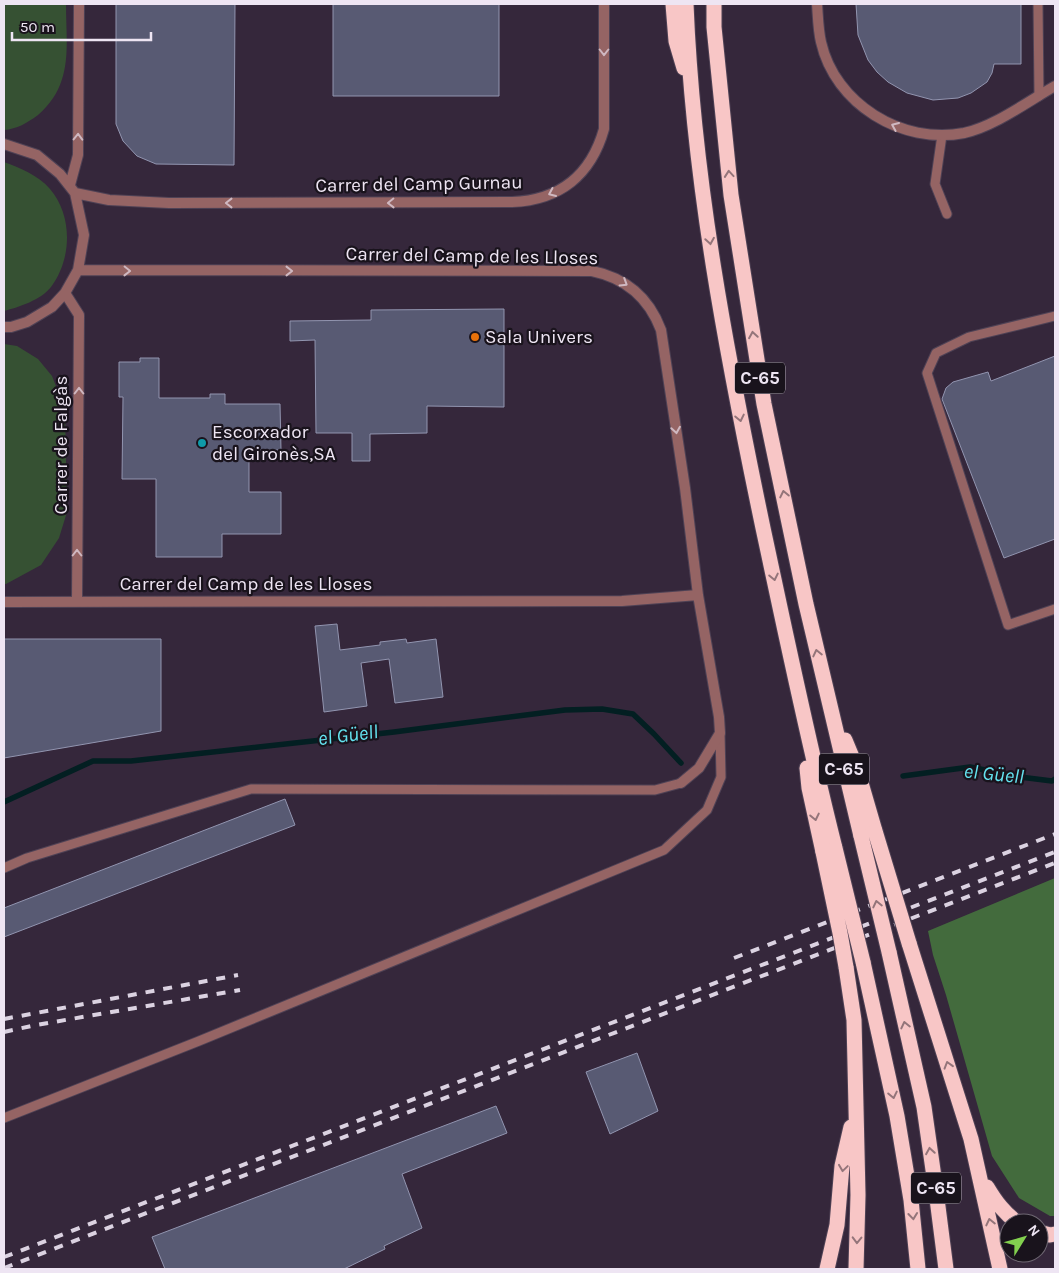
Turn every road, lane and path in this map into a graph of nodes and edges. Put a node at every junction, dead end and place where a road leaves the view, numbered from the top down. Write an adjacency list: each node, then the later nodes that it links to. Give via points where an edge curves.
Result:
1 (79, 4): 15 (street, one-way to 1, via 78,155)
2 (604, 4): 15 (street, Carrer del Camp Gurnau, one-way to 15, via 604,129 600,143 577,178 540,198 512,202 169,203 109,200)
3 (673, 4): 12 (highway, via 676,42)
4 (686, 4): 12 (highway, C-65)
5 (714, 4): 9 (highway, C-65)
6 (722, 4): 9 (highway)
7 (817, 4): 13 (street, one-way to 7, via 902,129 877,117 850,96 828,62 821,43)
8 (1038, 4): 11 (lane)
9 (717, 50): 27 (highway, C-65, one-way to 9, via 828,701 764,404 731,195)
10 (1055, 86): 11 (street)
11 (1039, 96): 13 (street, via 983,127)
12 (694, 106): 28 (highway, C-65, one-way to 28, via 704,204 738,411)
13 (942, 135): 16 (lane, via 935,184)
14 (4, 144): 15 (street, via 37,155)
15 (72, 189): 17 (street, via 84,235)
16 (947, 214)
17 (78, 270): 18 (street); 21 (street, Carrer del Camp de les Lloses, one-way to 21, via 592,271 618,279 642,297 661,330)
18 (65, 293): 20 (street, via 52,307 27,322); 23 (street, Carrer de Falgàs, one-way to 18, via 79,314)
19 (1055, 316): 24 (lane, via 969,337 936,352 927,373 1008,625)
20 (4, 327)
21 (698, 595): 23 (street, Carrer del Camp de les Lloses, via 612,601); 25 (street, Carrer del Camp de les Lloses)
22 (4, 602): 23 (street, Carrer del Camp de les Lloses)
23 (77, 602)
24 (1055, 609)
25 (720, 733): 26 (street, via 699,768); 31 (lane, via 721,777 707,810 664,850 208,1038)
26 (680, 783): 29 (lane, via 655,790 251,789 27,858)
27 (868, 833): 32 (highway, one-way to 27, bridge, via 909,943); 37 (highway, C-65, one-way to 27, bridge, via 924,1107 889,952)
28 (829, 850): 30 (highway, bridge, via 854,1020); 36 (highway, C-65, one-way to 36, bridge, via 864,962 897,1116)
29 (4, 868)
30 (856, 1104): 34 (highway, one-way to 34, via 842,1166 837,1226); 35 (highway, one-way to 35)
31 (4, 1118)
32 (980, 1176): 33 (highway); 38 (highway, one-way to 32)
33 (1005, 1213)
34 (828, 1269)
35 (856, 1269)
36 (918, 1269)
37 (946, 1269)
38 (1000, 1269)

